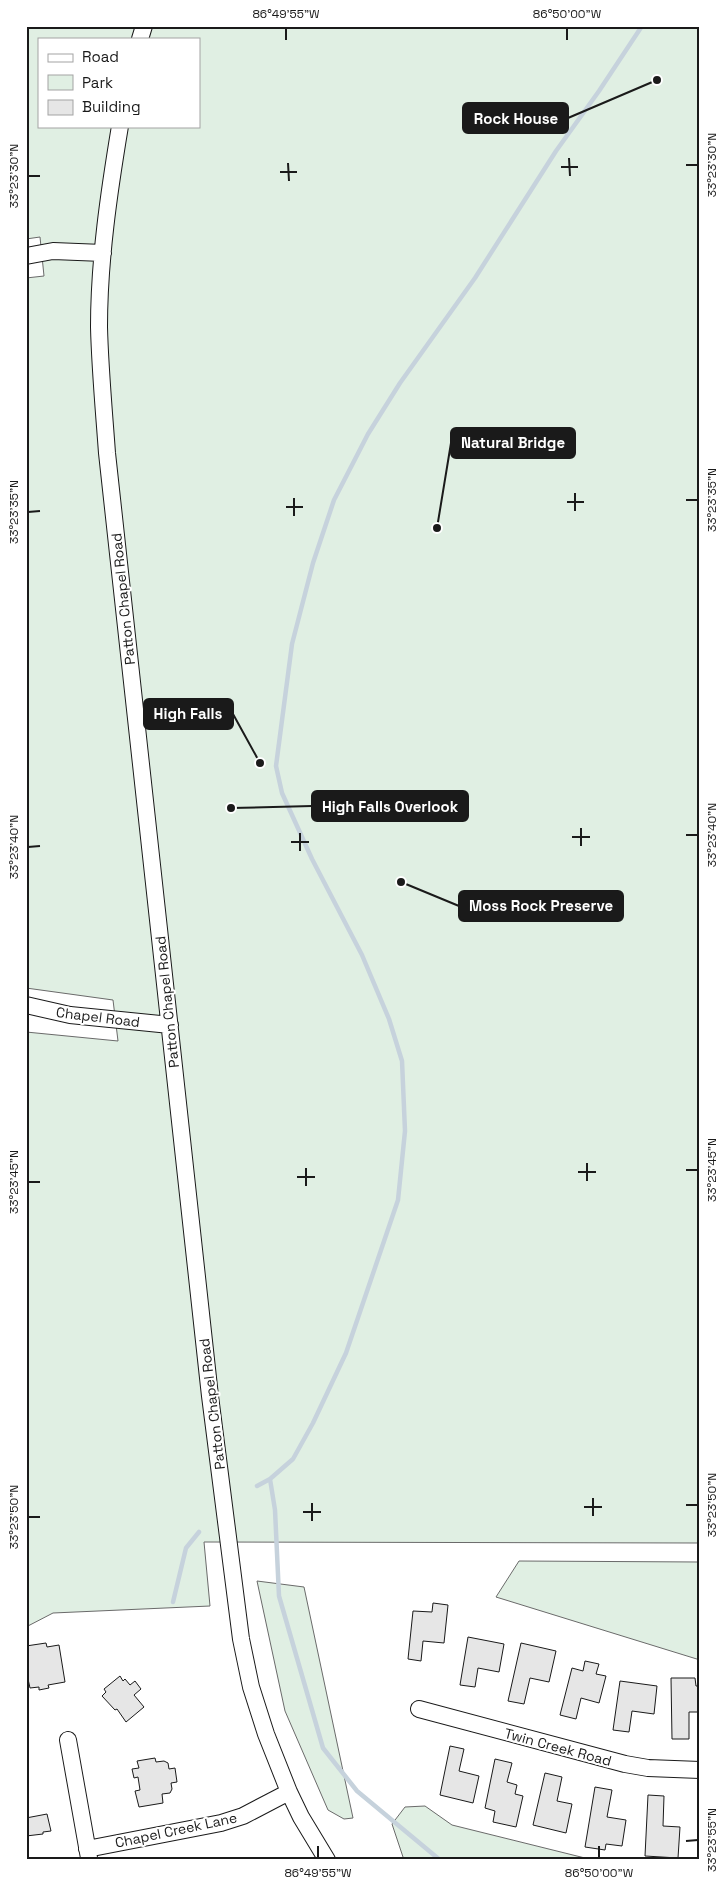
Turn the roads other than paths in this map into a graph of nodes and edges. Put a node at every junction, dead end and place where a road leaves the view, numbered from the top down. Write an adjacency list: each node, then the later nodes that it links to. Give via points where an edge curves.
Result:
1 (144, 26): 2 (street)
2 (140, 38)
3 (120, 128): 4 (street, Patton Chapel Road)
4 (103, 253): 5 (street, via 53,251); 7 (street, Patton Chapel Road, via 99,326 107,453)
5 (26, 256)
6 (26, 1005): 7 (street, Chapel Road, via 70,1015)
7 (170, 1025): 11 (street, Patton Chapel Road, via 240,1639 263,1725)
8 (419, 1709): 10 (street, Twin Creek Road, via 625,1764 656,1769)
9 (68, 1740): 12 (street, Chapel Creek Lane)
10 (700, 1770)
11 (289, 1792): 12 (street, Chapel Creek Lane, via 243,1816 221,1823); 13 (street, Patton Chapel Road)
12 (88, 1854)
13 (327, 1860)

